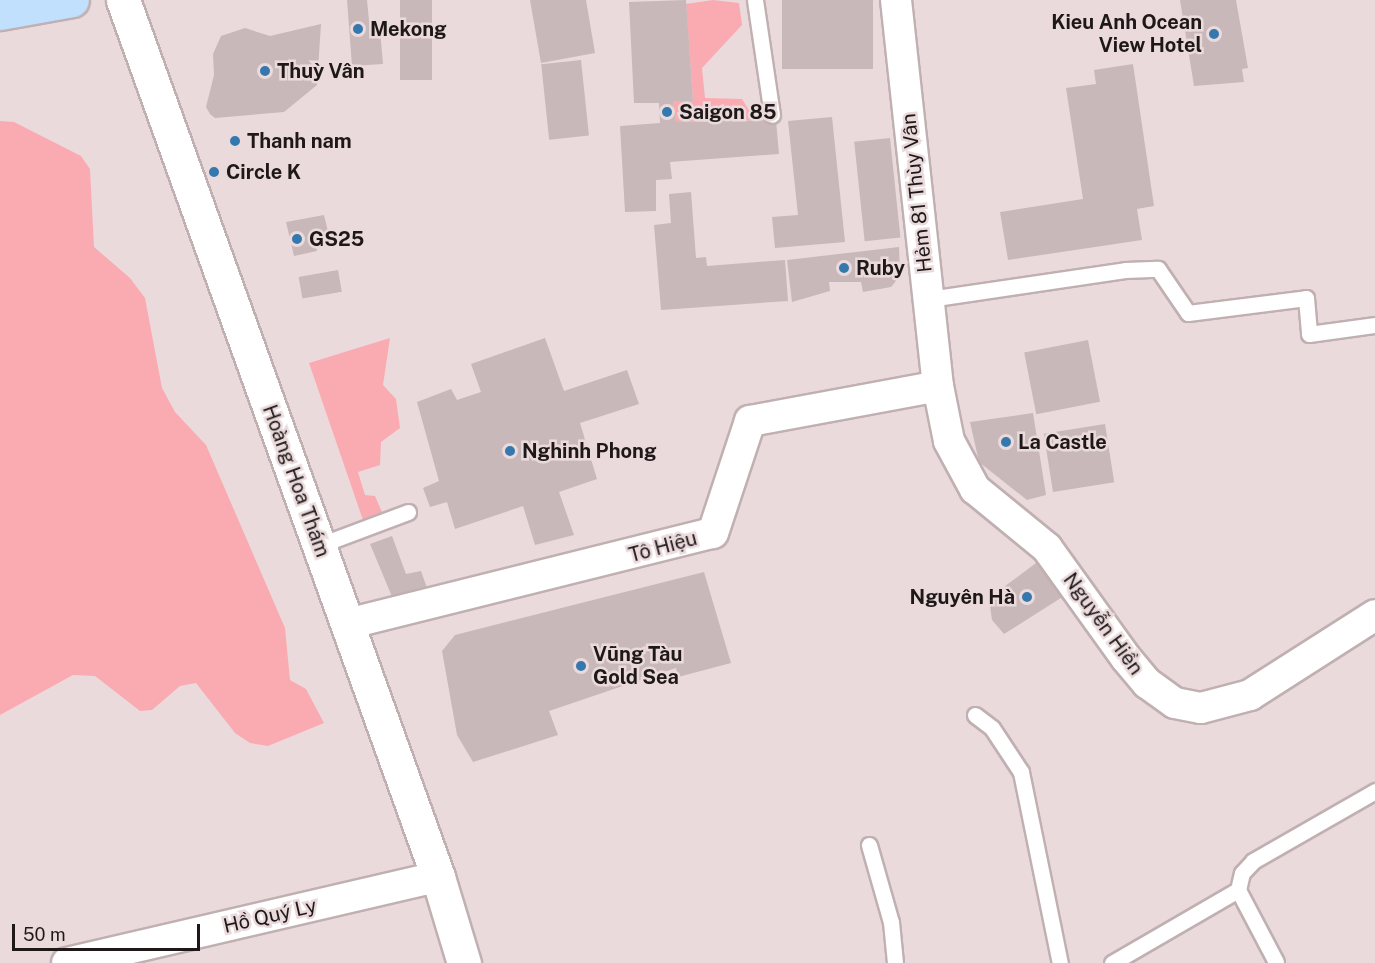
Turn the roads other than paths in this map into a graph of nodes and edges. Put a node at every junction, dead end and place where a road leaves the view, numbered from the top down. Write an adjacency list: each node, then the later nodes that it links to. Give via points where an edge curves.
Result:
1 (72, 0): 5 (main road)
2 (123, 0): 11 (main road, Hoàng Hoa Thám)
3 (755, 0): 6 (lane)
4 (896, 0): 7 (street, Hẻm 81 Thùy Vân)
5 (0, 13)
6 (772, 115)
7 (929, 299): 8 (lane, via 1125,270 1158,269 1188,312 1306,298 1309,334); 9 (street, Hẻm 81 Thùy Vân)
8 (1375, 325)
9 (938, 386): 12 (street, Nguyễn Hiền, via 949,441 975,489 1047,548 1126,658 1147,683 1175,703 1201,708 1250,695); 13 (street, Tô Hiệu, via 750,421 713,533)
10 (408, 512): 11 (lane)
11 (320, 545): 13 (main road, Hoàng Hoa Thám)
12 (1375, 615)
13 (347, 624): 17 (main road, Hoàng Hoa Thám)
14 (975, 715): 23 (lane, via 992,728 1021,772)
15 (1375, 791): 18 (lane, via 1253,861 1242,873)
16 (869, 845): 22 (lane, via 891,922)
17 (438, 878): 20 (street, Hồ Quý Ly); 21 (main road, Hoàng Hoa Thám)
18 (1238, 890): 19 (lane); 24 (lane)
19 (1276, 962)
20 (67, 963)
21 (465, 963)
22 (895, 963)
23 (1060, 963)
24 (1112, 963)

